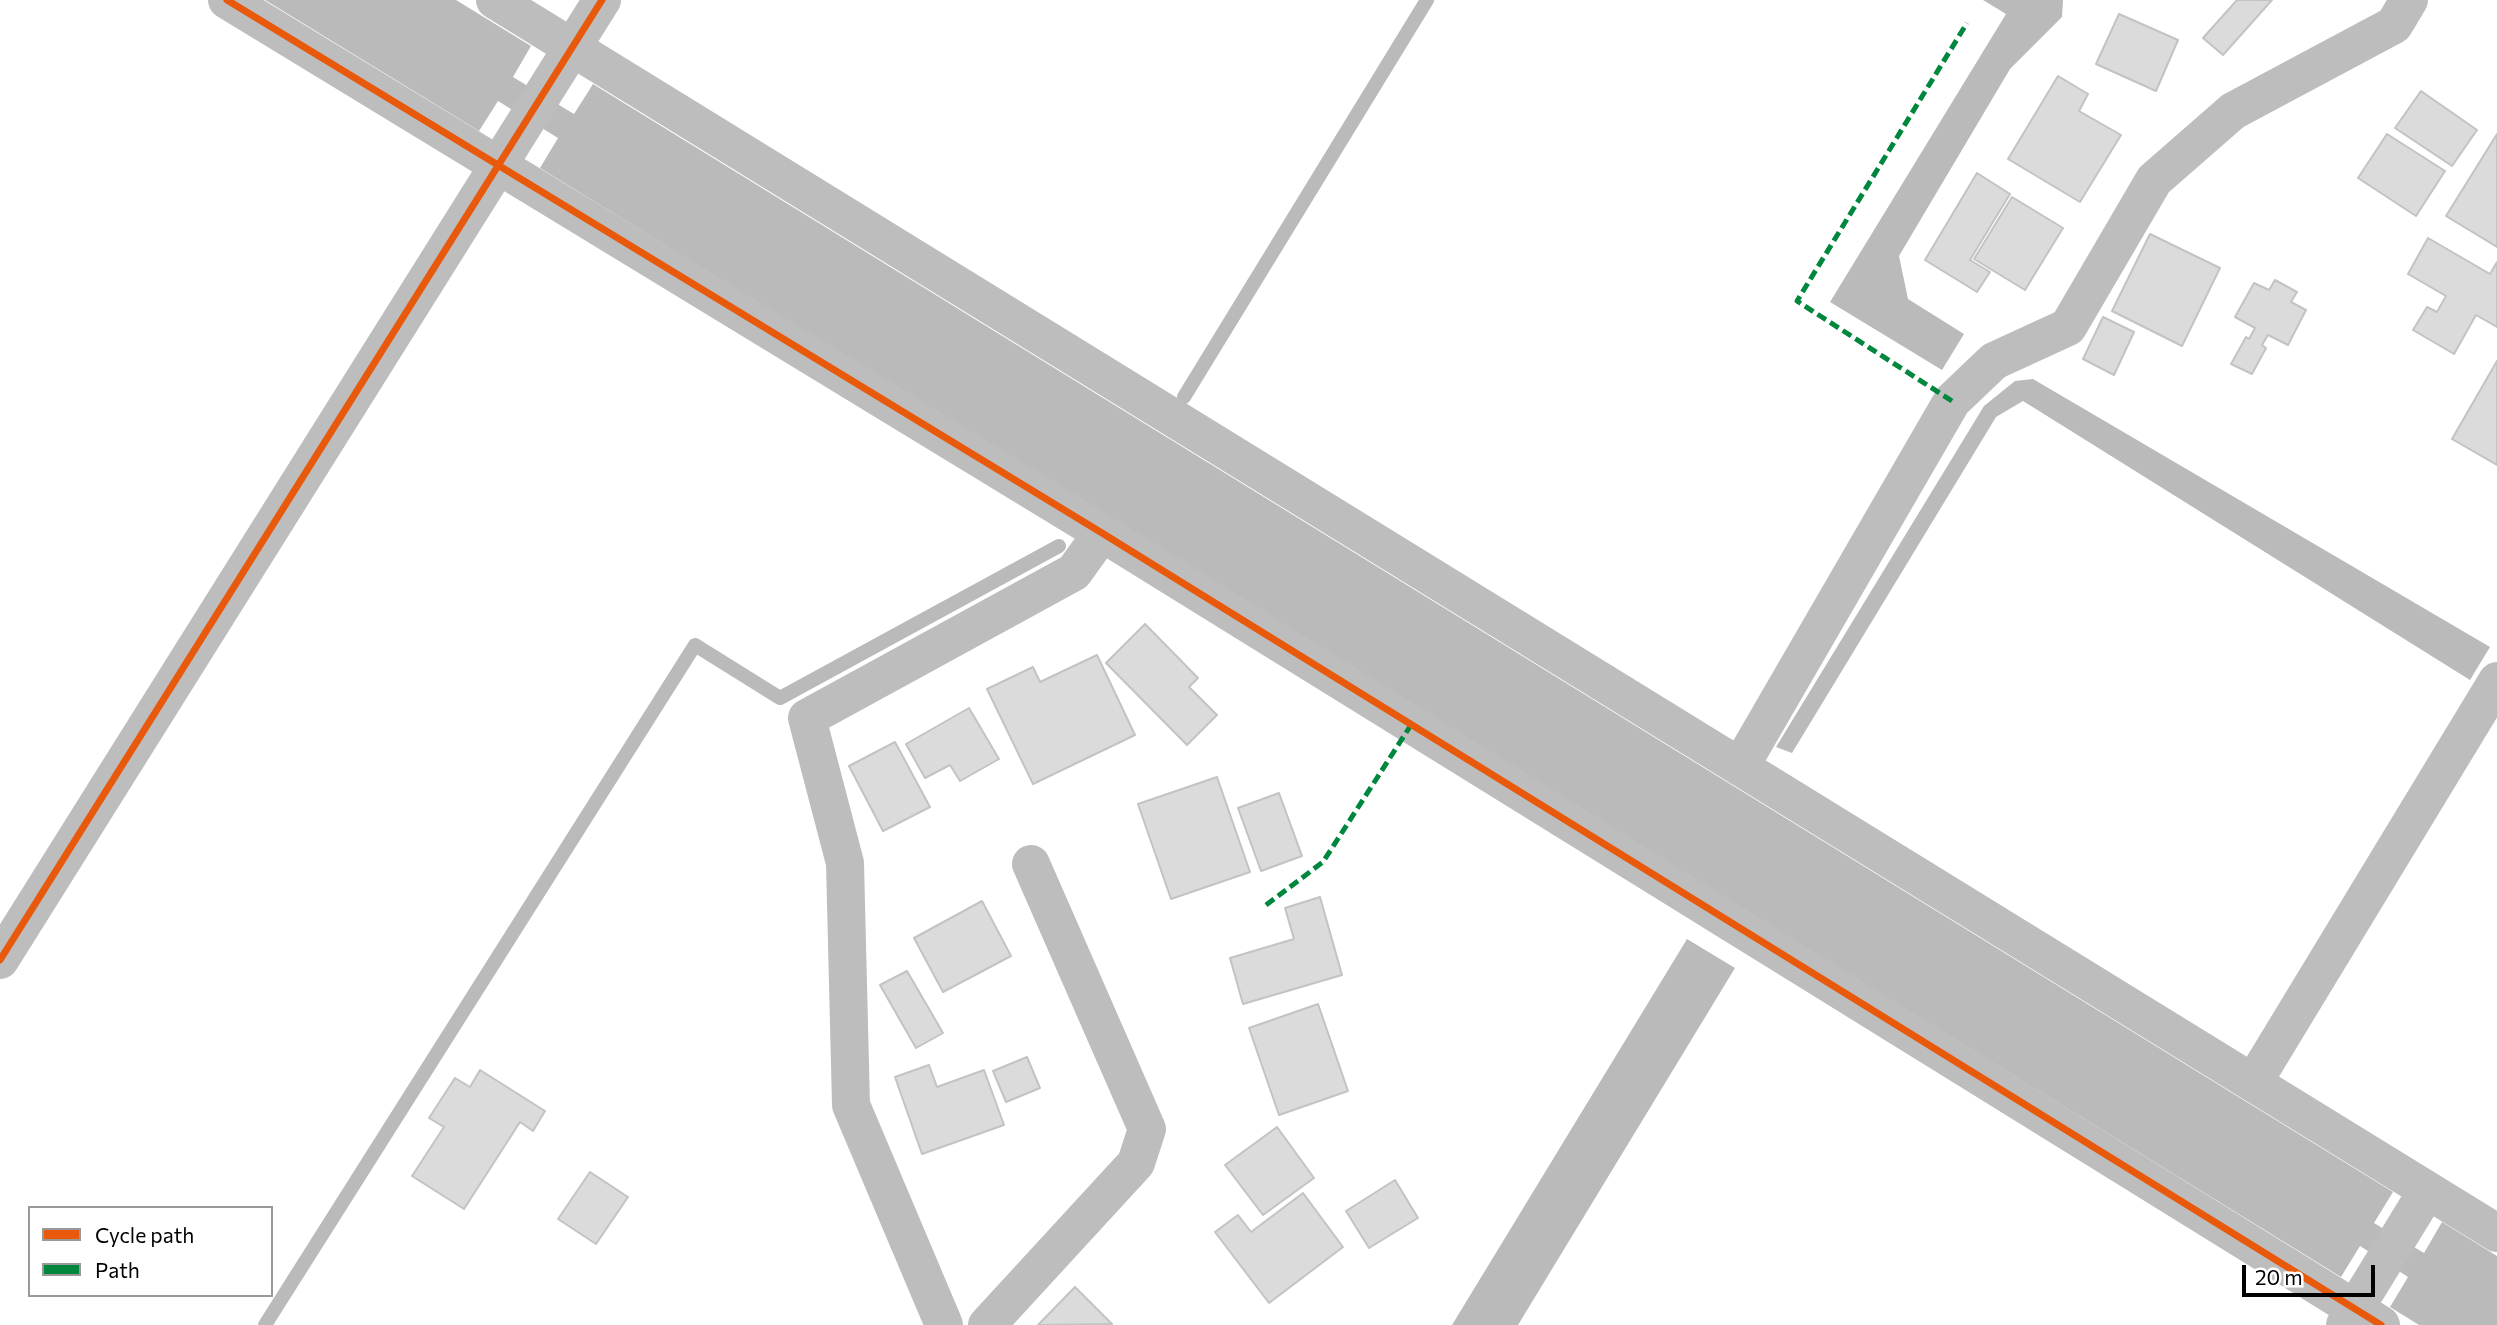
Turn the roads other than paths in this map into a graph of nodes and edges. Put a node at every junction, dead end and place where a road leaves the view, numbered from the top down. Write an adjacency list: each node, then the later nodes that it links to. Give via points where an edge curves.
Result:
1 (227, 0): 6 (street)
2 (495, 0): 5 (street)
3 (602, 0): 5 (street)
4 (2409, 0): 9 (street, via 2394,25 2233,111 2154,180 2068,327 1994,361 1952,401)
5 (572, 48): 6 (street); 9 (street)
6 (498, 166): 7 (street); 11 (street)
7 (1102, 533): 15 (street); 16 (street, via 1074,572 807,718 845,863 851,1104)
8 (2497, 681): 12 (street)
9 (1740, 767): 12 (street)
10 (1031, 864): 17 (street, via 1147,1129 1136,1163)
11 (0, 960)
12 (2253, 1083): 13 (street)
13 (2427, 1191): 14 (street); 15 (street, via 2378,1269)
14 (2497, 1233)
15 (2360, 1320)
16 (944, 1325)
17 (987, 1325)

